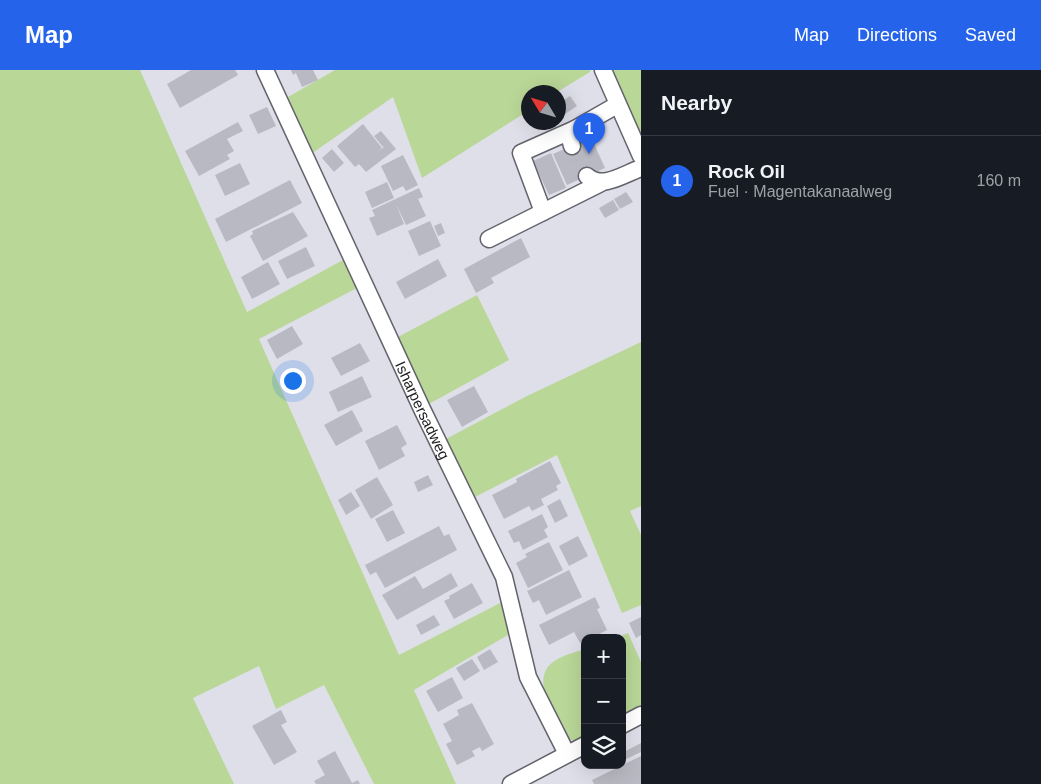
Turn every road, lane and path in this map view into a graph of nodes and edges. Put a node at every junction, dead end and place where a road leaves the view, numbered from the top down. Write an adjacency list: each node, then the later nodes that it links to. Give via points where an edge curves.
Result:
1 (265, 70): 13 (street, Isharpersadweg, via 422,409 504,577 528,677)
2 (603, 70): 3 (street)
3 (617, 104): 4 (street); 6 (street)
4 (575, 129): 5 (street, via 569,135); 8 (street, via 521,153)
5 (572, 146)
6 (641, 156)
7 (641, 168): 8 (street, via 594,180)
8 (543, 212): 9 (street)
9 (489, 239)
10 (641, 715): 11 (street)
11 (624, 724)
12 (581, 746): 13 (street)
13 (567, 754): 14 (street)
14 (511, 784)

